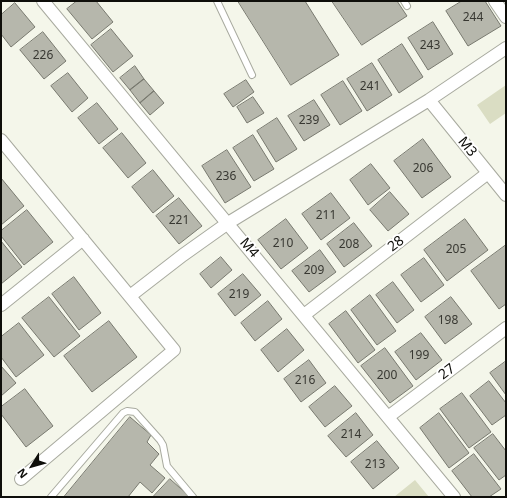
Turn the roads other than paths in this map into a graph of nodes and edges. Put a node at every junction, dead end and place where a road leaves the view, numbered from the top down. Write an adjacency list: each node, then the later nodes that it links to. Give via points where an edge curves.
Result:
1 (43, 1): 11 (street, M4)
2 (217, 1): 6 (lane)
3 (495, 1): 4 (street)
4 (506, 17)
5 (506, 48): 7 (street)
6 (252, 75)
7 (429, 100): 9 (street, M3); 11 (street)
8 (3, 146): 12 (street)
9 (488, 173): 10 (street, M3); 15 (street, 28)
10 (506, 195)
11 (228, 223): 13 (street); 15 (street, M4)
12 (83, 239): 13 (street); 14 (street)
13 (130, 296): 18 (street, via 174,350)
14 (1, 305)
15 (304, 315): 17 (street, M4)
16 (506, 329): 17 (street, 27)
17 (388, 417): 21 (street, M4)
18 (21, 479)
19 (51, 497): 20 (lane, via 117,419 127,411 135,412 160,440 167,466)
20 (193, 497)
21 (454, 497)

